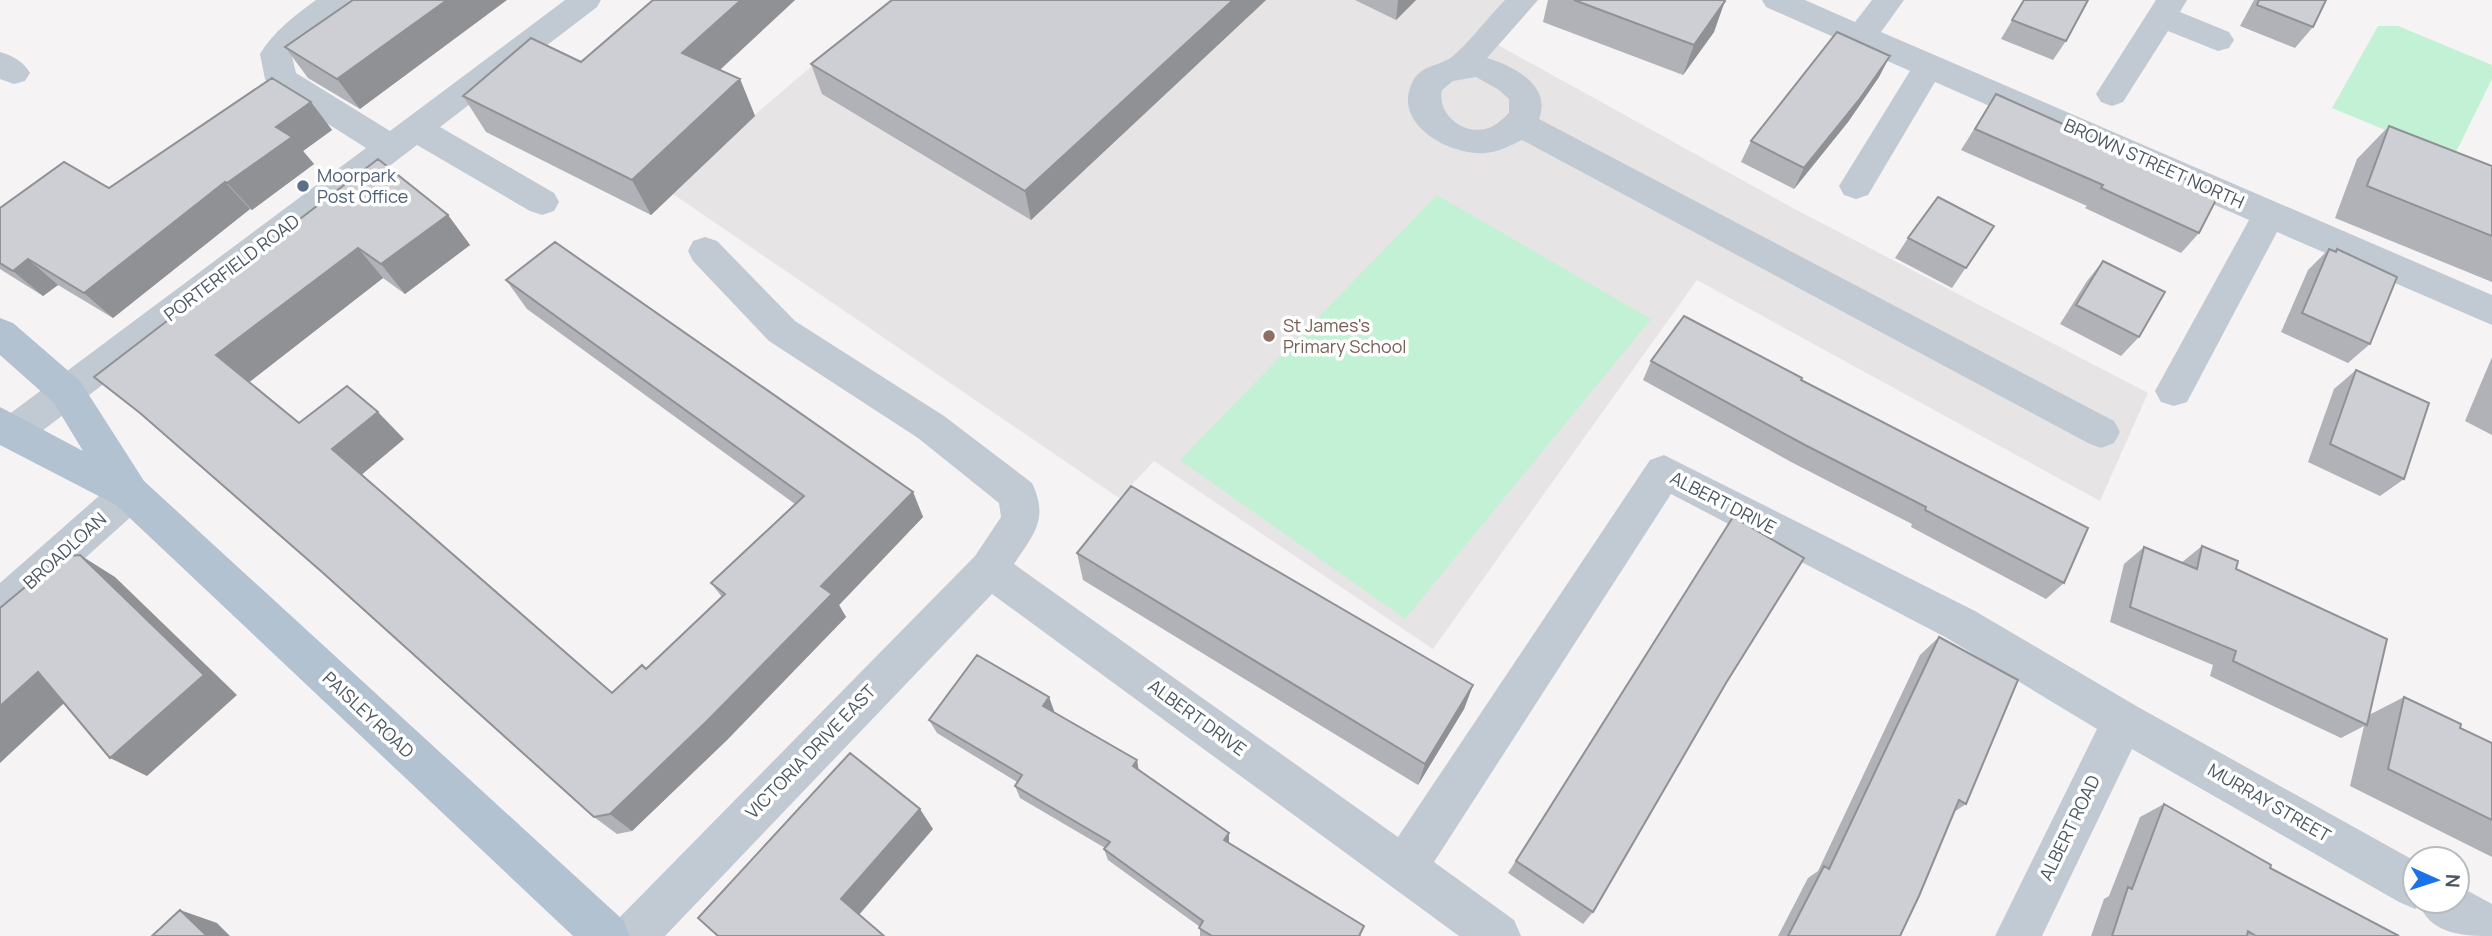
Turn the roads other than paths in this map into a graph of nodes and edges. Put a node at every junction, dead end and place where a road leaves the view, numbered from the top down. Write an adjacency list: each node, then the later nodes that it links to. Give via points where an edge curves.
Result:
1 (338, 0): 13 (street, via 305,23 276,54 281,79)
2 (586, 0): 13 (street, PORTERFIELD ROAD)
3 (1523, 0): 10 (street)
4 (1777, 0): 7 (street, BROWN STREET NORTH)
5 (1889, 0): 7 (street)
6 (2166, 8): 8 (street); 11 (street)
7 (1861, 36): 9 (street, BROWN STREET NORTH)
8 (2218, 40)
9 (1929, 66): 14 (street); 16 (street, BROWN STREET NORTH)
10 (1460, 67): 12 (street, via 1485,68 1509,77 1525,100); 12 (street, via 1444,71 1425,89 1422,101 1433,124 1446,133 1478,141 1495,139)
11 (2112, 94)
12 (1520, 124): 23 (street)
13 (404, 138): 15 (street); 21 (street, PORTERFIELD ROAD)
14 (1856, 186)
15 (542, 202)
16 (2269, 214): 18 (street, BROWN STREET NORTH); 20 (street)
17 (705, 251): 25 (street, VICTORIA DRIVE EAST, via 782,331 931,427 1018,495 1021,520)
18 (2492, 311)
19 (0, 333): 21 (main road, PAISLEY ROAD)
20 (2174, 391)
21 (67, 393): 22 (street, PORTERFIELD ROAD); 24 (main road, PAISLEY ROAD)
22 (6, 428): 24 (main road, PAISLEY ROAD)
23 (2101, 432)
24 (130, 493): 26 (street, BROADLOAN); 32 (main road, PAISLEY ROAD)
25 (989, 569): 28 (street, ALBERT DRIVE); 33 (street, VICTORIA DRIVE EAST)
26 (0, 610)
27 (2123, 721): 28 (street, ALBERT DRIVE, via 1960,624 1664,472); 29 (street, MURRAY STREET); 35 (street, ALBERT ROAD)
28 (1404, 868): 34 (street, ALBERT DRIVE)
29 (2401, 878)
30 (2466, 915): 31 (street)
31 (2492, 930)
32 (607, 936)
33 (633, 936)
34 (1498, 936)
35 (2018, 936)

